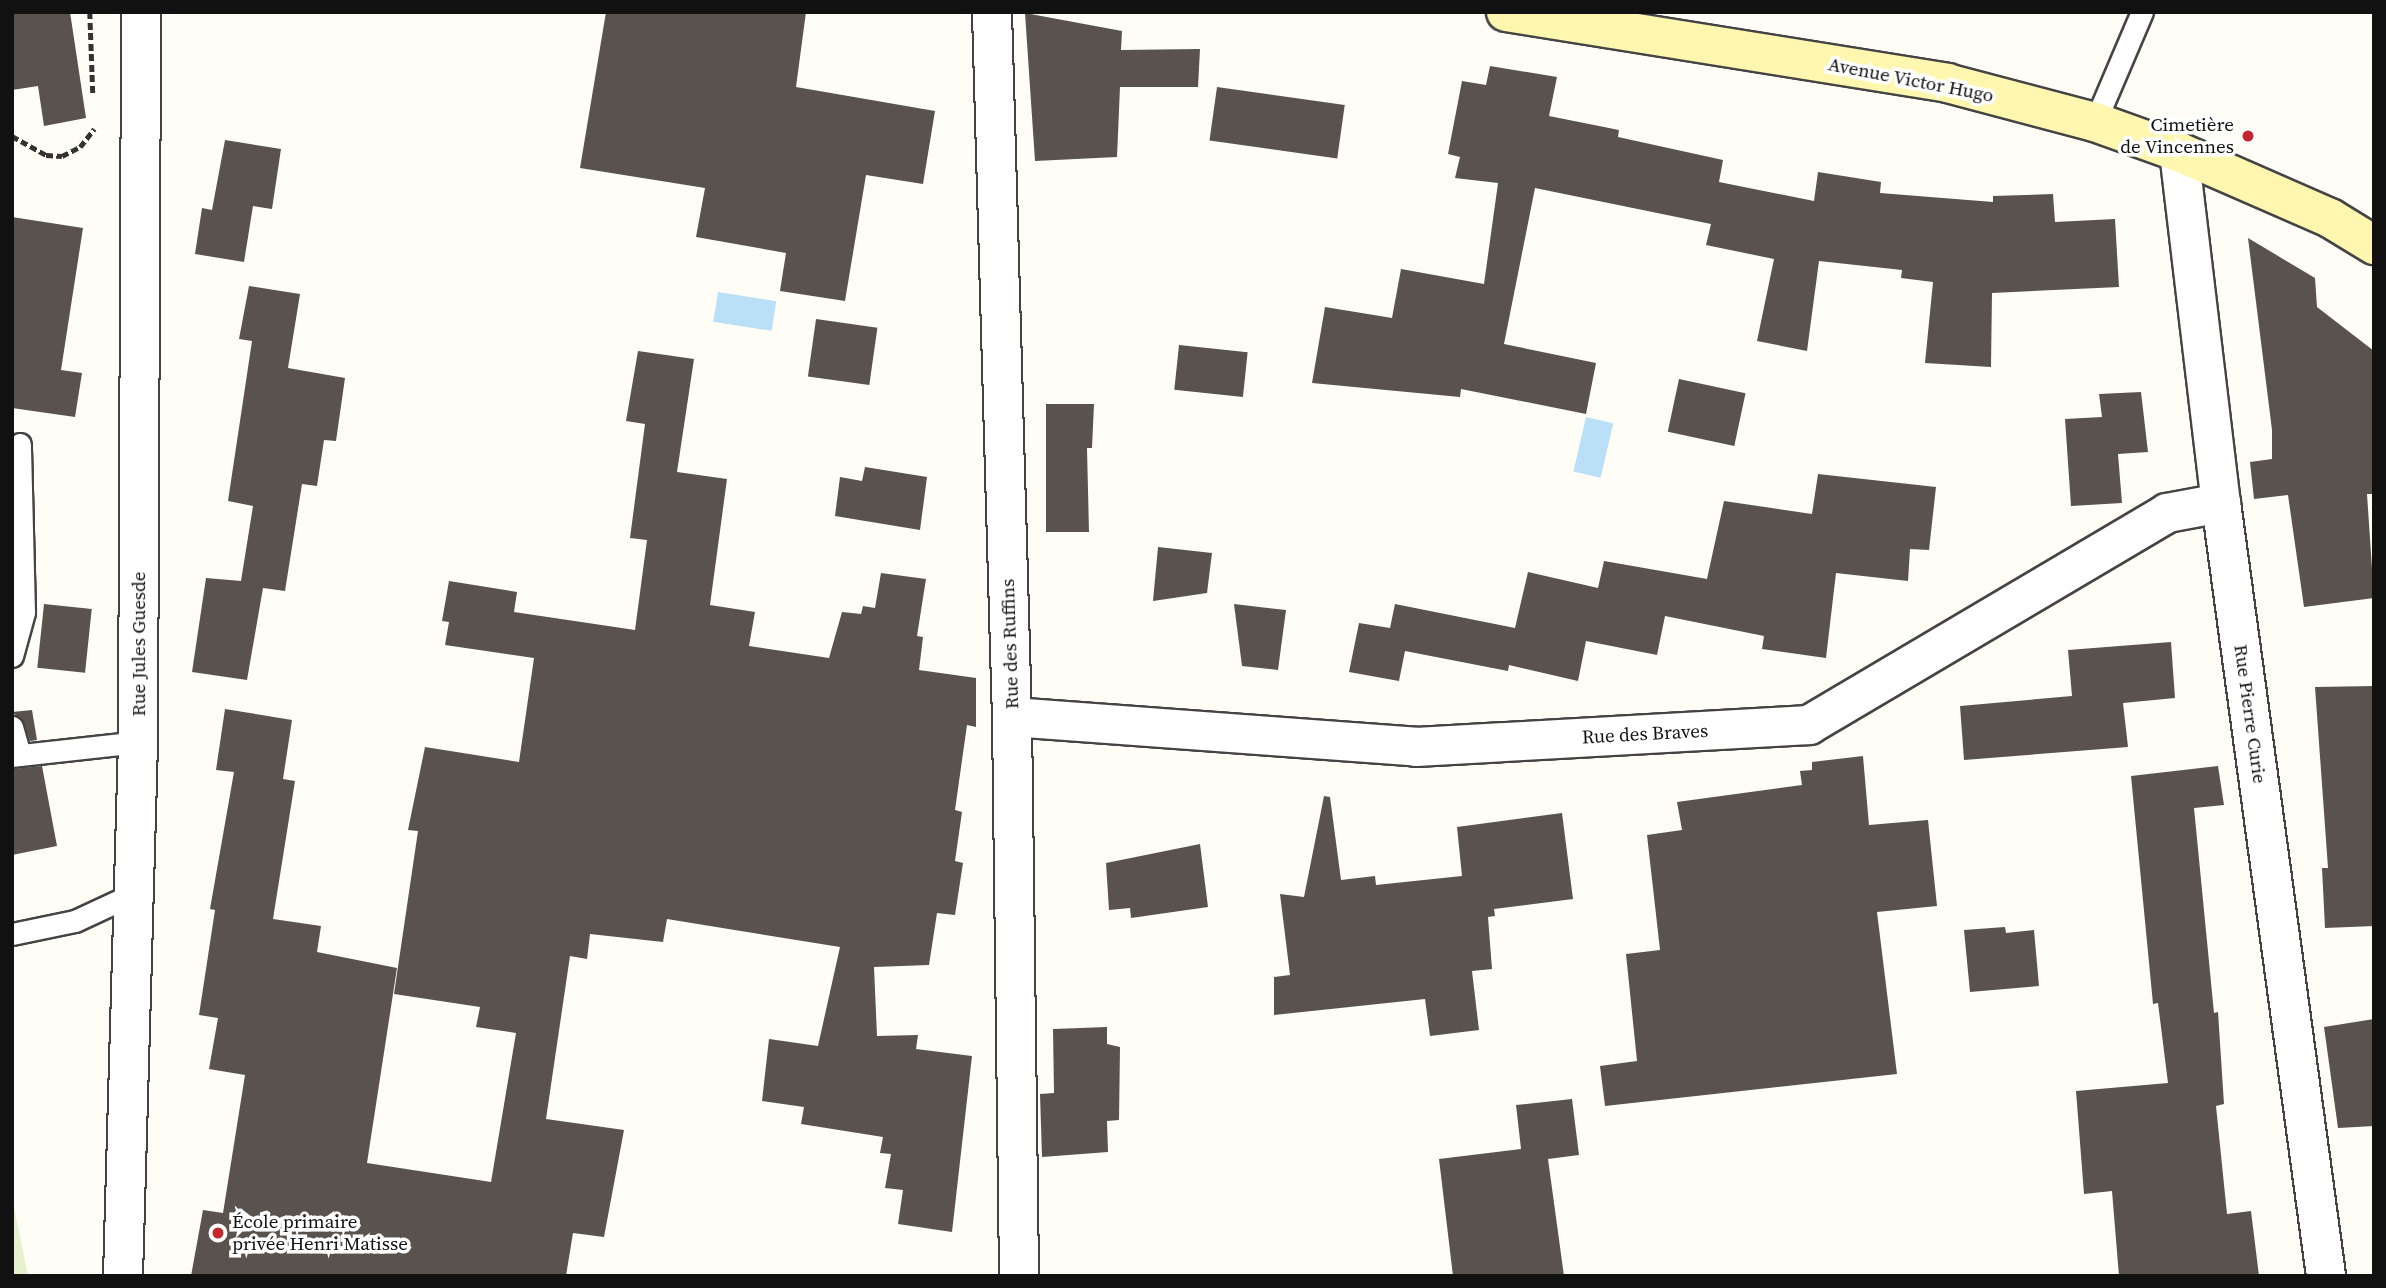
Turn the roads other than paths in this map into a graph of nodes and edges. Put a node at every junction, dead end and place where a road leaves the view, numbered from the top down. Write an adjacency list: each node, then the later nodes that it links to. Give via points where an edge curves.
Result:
1 (141, 12): 13 (street, Rue Jules Guesde)
2 (992, 12): 11 (street, Rue des Ruffins)
3 (1506, 12): 5 (street, Avenue Victor Hugo, via 1947,83)
4 (2142, 12): 5 (lane)
5 (2095, 122): 6 (street, Avenue Victor Hugo)
6 (2179, 152): 7 (street, Avenue Victor Hugo, via 2330,218); 9 (street, Rue Pierre Curie)
7 (2374, 245)
8 (20, 444): 10 (lane, via 24,612)
9 (2221, 503): 11 (street, Rue des Braves, via 2167,513 1809,725 1416,747); 19 (street, Rue Pierre Curie)
10 (12, 656)
11 (1012, 717): 18 (street, Rue des Ruffins)
12 (12, 727): 14 (lane)
13 (138, 742): 14 (lane); 15 (street, Rue Jules Guesde)
14 (16, 756)
15 (133, 894): 16 (lane, via 75,922); 17 (street, Rue Jules Guesde)
16 (12, 934)
17 (122, 1276)
18 (1019, 1276)
19 (2326, 1276)

